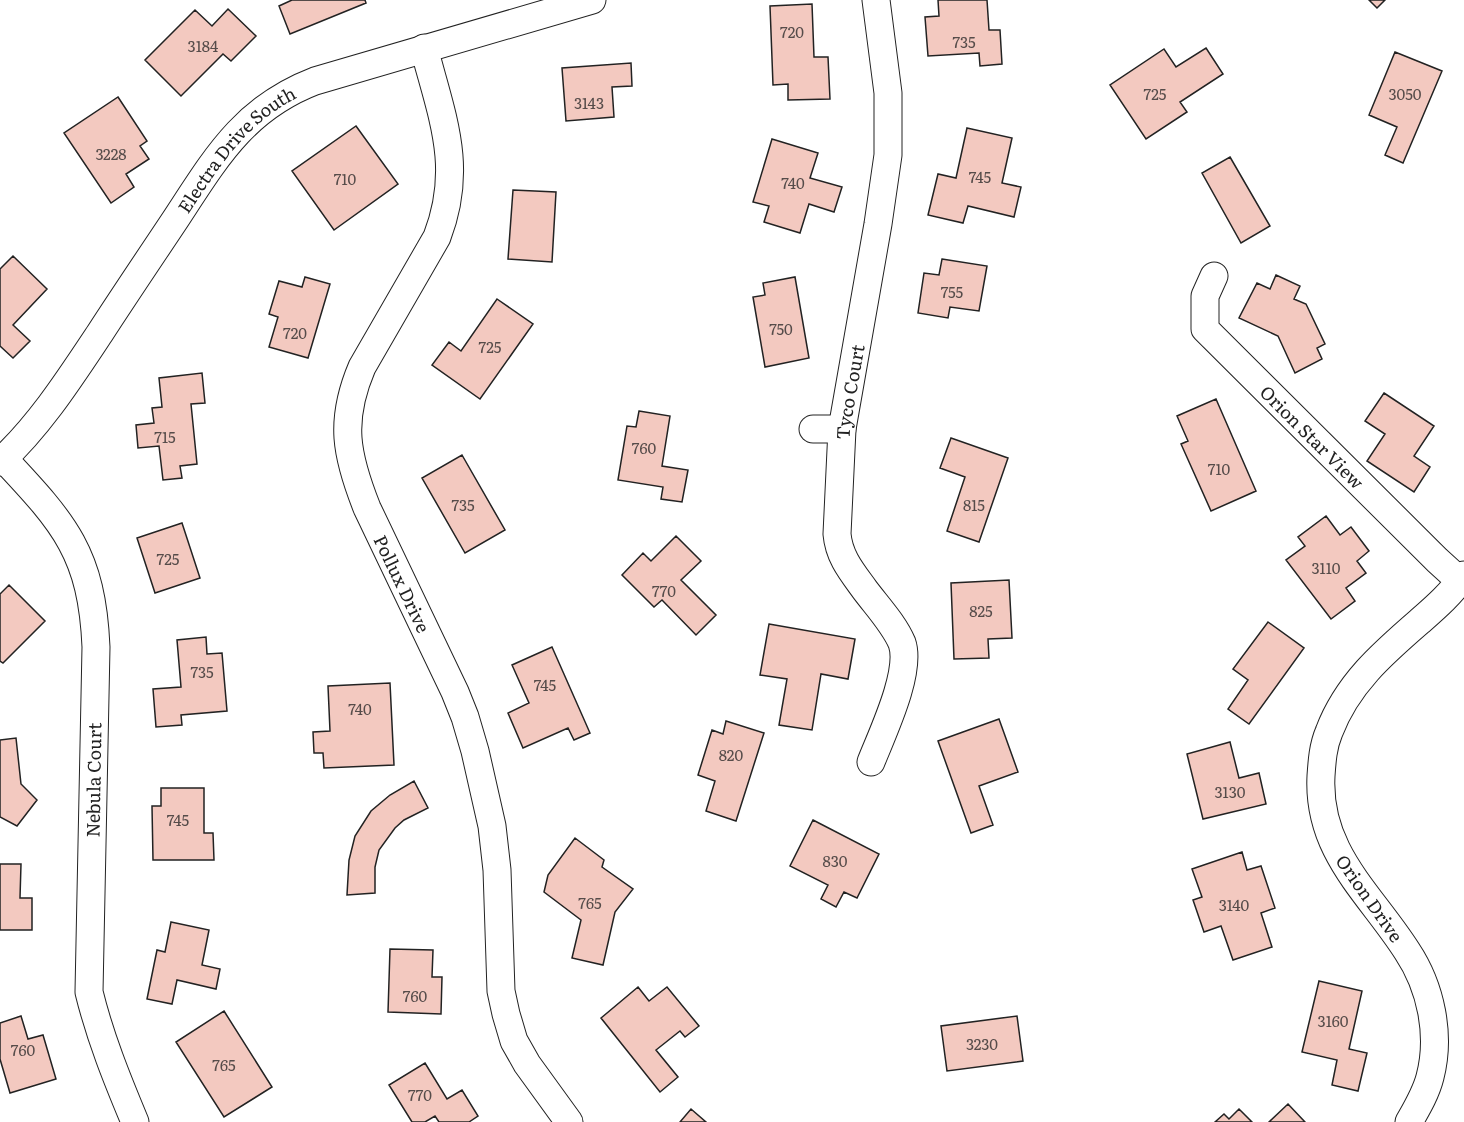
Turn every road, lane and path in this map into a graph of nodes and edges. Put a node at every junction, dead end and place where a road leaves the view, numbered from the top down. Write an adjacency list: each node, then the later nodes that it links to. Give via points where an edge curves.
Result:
1 (592, 0): 3 (street, Electra Drive South)
2 (876, 0): 6 (street, Tyco Court, via 888,93 888,155)
3 (424, 48): 7 (street, Electra Drive South, via 293,89 253,117 220,152 65,386); 11 (street, Pollux Drive, via 451,162 446,215 362,367 348,411 347,435 356,481 367,508 455,692 476,751 497,870 501,991 514,1041)
4 (1214, 276): 8 (street, Orion Star View, via 1205,296 1205,330 1429,552)
5 (813, 429): 6 (street)
6 (842, 429): 9 (street, Tyco Court, via 839,549 902,645 901,681)
7 (2, 461): 10 (street, Nebula Court, via 57,518 84,566 92,597 96,647 89,992 98,1027)
8 (1462, 578): 12 (street, Orion Drive, via 1352,688 1328,732 1322,758 1322,810 1334,845 1354,879 1408,951 1433,1019 1430,1077)
9 (871, 762)
10 (135, 1122)
11 (569, 1122)
12 (1409, 1122)

